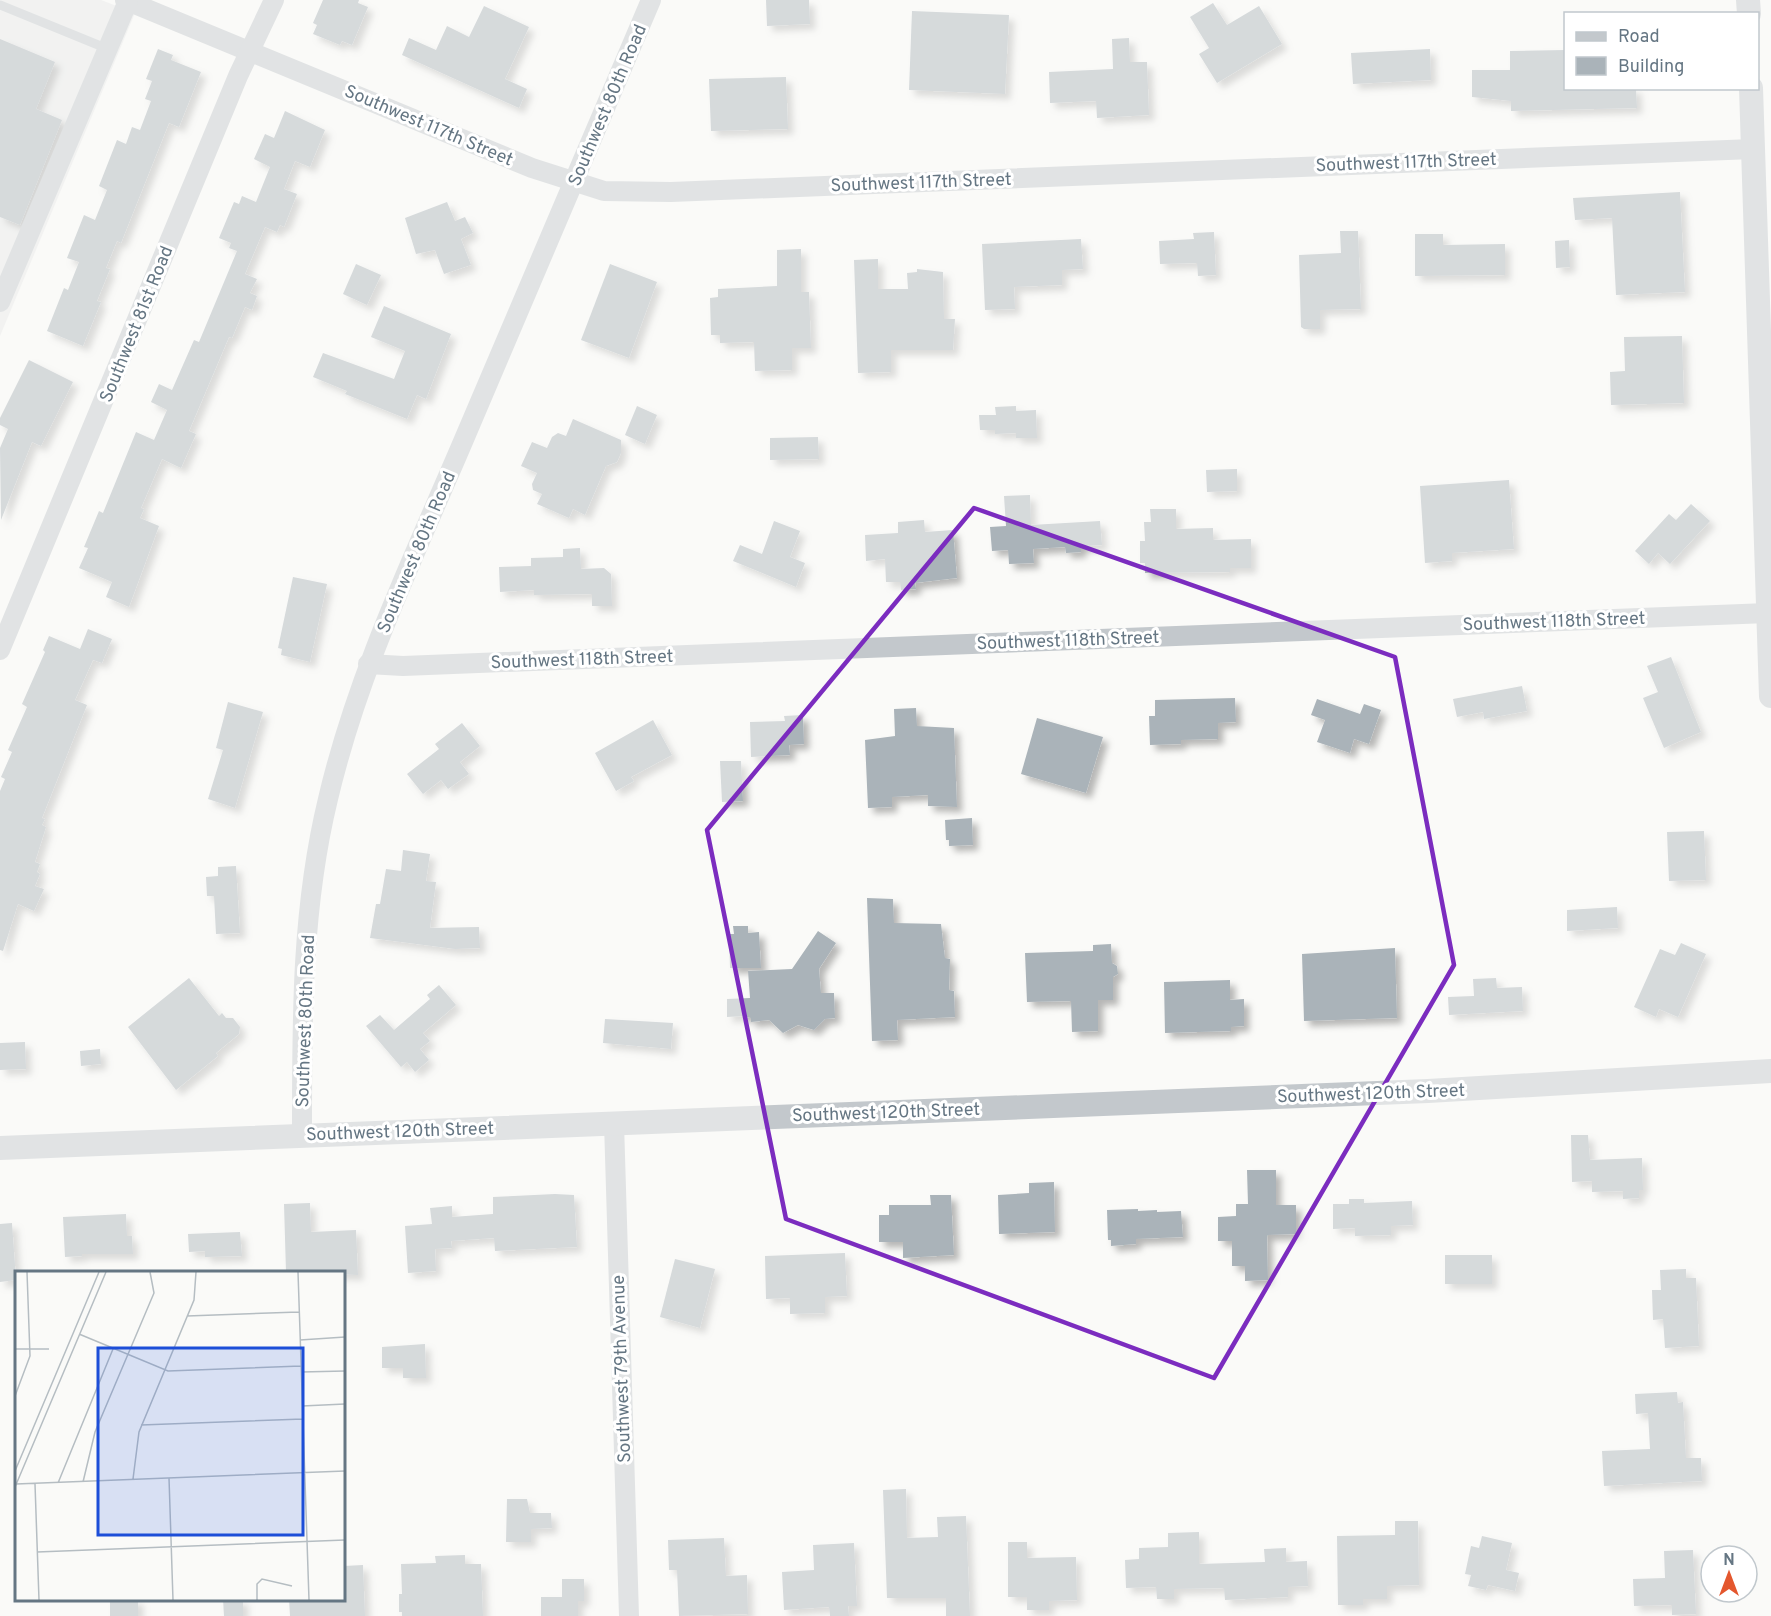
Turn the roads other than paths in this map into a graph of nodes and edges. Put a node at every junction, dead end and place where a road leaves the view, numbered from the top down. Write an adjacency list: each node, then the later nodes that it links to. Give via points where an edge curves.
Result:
1 (274, 0): 6 (street, Southwest 81st Road)
2 (651, 0): 9 (street, Southwest 80th Road)
3 (127, 1): 5 (street); 6 (street, Southwest 117th Street)
4 (0, 5): 5 (lane)
5 (108, 49): 11 (street)
6 (249, 51): 9 (street, Southwest 117th Street); 14 (street, Southwest 81st Road)
7 (1751, 90): 8 (street)
8 (1753, 149): 9 (street, Southwest 117th Street, via 671,192 604,191); 10 (street)
9 (575, 183): 15 (street, Southwest 80th Road)
10 (1763, 204): 12 (street)
11 (1, 298)
12 (1768, 494): 13 (street)
13 (1768, 613): 15 (street, Southwest 118th Street, via 403,666); 16 (street)
14 (0, 651)
15 (368, 664): 19 (street, Southwest 80th Road, via 338,760 314,875 303,968)
16 (1771, 696)
17 (1771, 1071): 18 (street, Southwest 120th Street, via 1428,1091)
18 (614, 1122): 19 (street, Southwest 120th Street); 21 (street, Southwest 79th Avenue)
19 (302, 1135): 20 (street, Southwest 120th Street)
20 (0, 1148)
21 (629, 1616)

